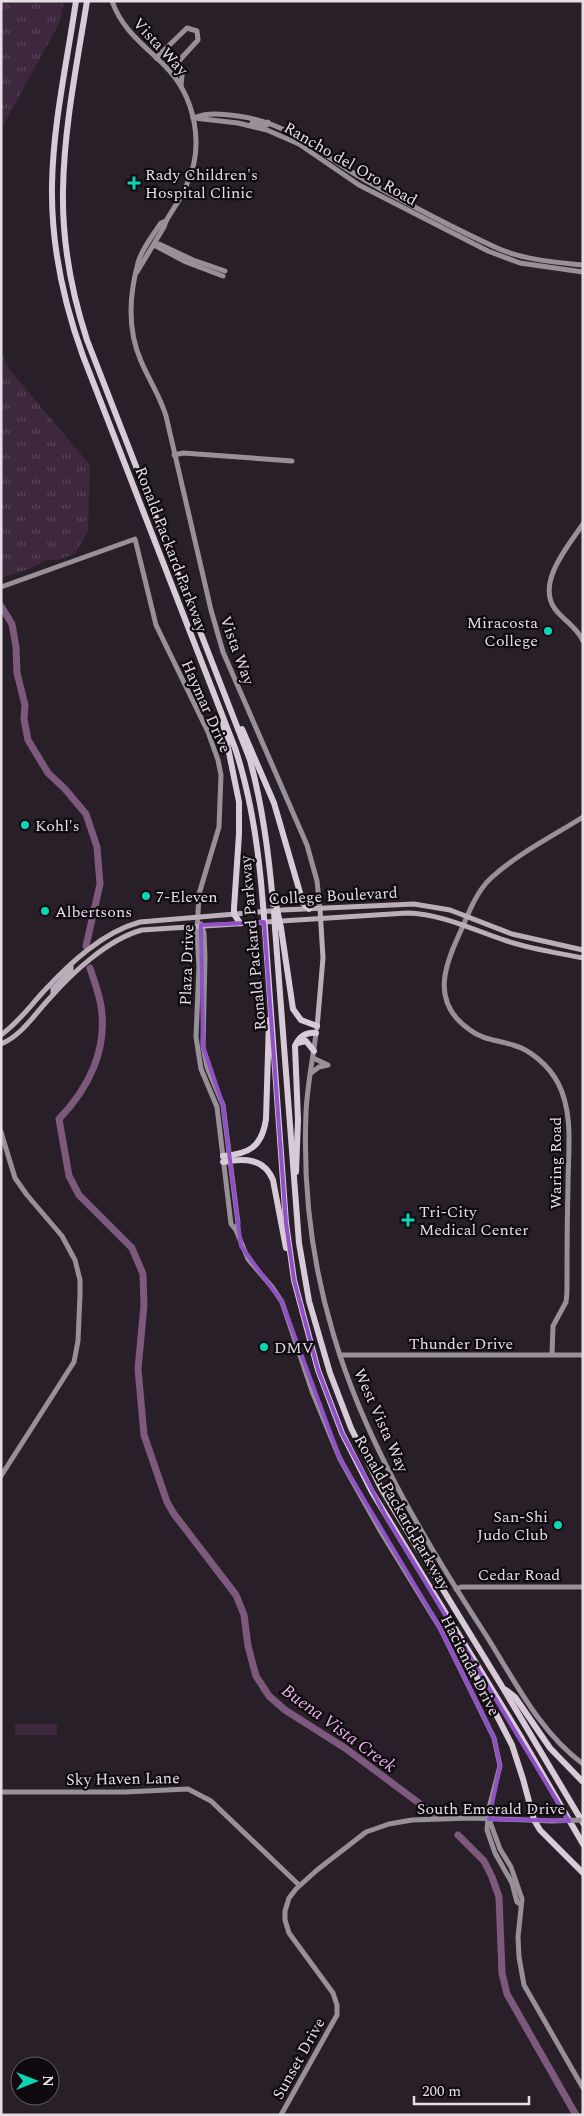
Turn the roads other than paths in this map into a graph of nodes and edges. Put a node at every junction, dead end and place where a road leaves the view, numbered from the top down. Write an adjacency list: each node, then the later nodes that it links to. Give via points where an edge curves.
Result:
1 (76, 1): 21 (highway, Ronald Packard Parkway, via 53,168 53,226 62,284 69,317 83,356)
2 (86, 1): 20 (highway, Ronald Packard Parkway, via 64,170 64,230 71,280 87,340)
3 (112, 1): 4 (main road, Vista Way, via 120,20)
4 (156, 58): 5 (main road, Vista Way); 5 (main road, via 187,28 197,31 198,40 176,64 182,75)
5 (181, 86): 6 (main road, Vista Way)
6 (193, 118): 7 (main road, Rancho del Oro Road, via 210,113); 8 (main road, Rancho del Oro Road); 9 (main road, Vista Way, via 194,162 187,184)
7 (268, 122): 8 (main road, via 266,125); 11 (main road, Rancho del Oro Road, via 307,141 368,181 499,248 535,259)
8 (239, 123): 13 (main road, Rancho del Oro Road, via 284,137 359,185 488,251 528,265)
9 (166, 221): 10 (main road, Vista Way); 12 (main road, Vista Way, via 160,224 142,253)
10 (155, 243): 12 (main road, Vista Way); 14 (main road, via 186,262)
11 (583, 265)
12 (137, 272): 15 (main road, Vista Way, via 130,309 133,336 141,362 162,404)
13 (583, 272)
14 (224, 274)
15 (174, 455): 16 (main road); 24 (main road, Vista Way, via 223,652 307,845)
16 (292, 461)
17 (583, 524): 19 (main road, via 551,574 548,587 555,609)
18 (1, 587): 26 (main road, Haymar Drive, via 135,539 156,625 208,732 221,775 219,827 202,879)
19 (583, 641)
20 (225, 694): 23 (highway, via 250,743 274,803 303,903); 34 (highway, Ronald Packard Parkway, bridge, via 250,760 260,800)
21 (222, 714): 25 (highway, via 239,802); 43 (highway, Ronald Packard Parkway, bridge, via 236,748 257,839)
22 (583, 818): 27 (main road, Waring Road, via 504,867 480,890)
23 (309, 909): 24 (main road, College Boulevard); 25 (main road, College Boulevard)
24 (320, 909): 27 (main road, College Boulevard, via 414,904); 28 (main road, Vista Way)
25 (234, 914): 26 (main road, College Boulevard); 31 (highway)
26 (199, 916): 29 (main road, College Boulevard); 33 (main road, Plaza Drive)
27 (467, 916): 32 (main road, Waring Road); 37 (main road, College Boulevard, via 512,934)
28 (321, 919): 31 (main road, College Boulevard); 32 (main road, College Boulevard, via 407,913 438,916); 45 (main road, Vista Way, via 323,958)
29 (149, 920): 30 (main road, College Boulevard); 35 (main road)
30 (136, 923): 36 (main road); 39 (main road, College Boulevard, via 109,935)
31 (240, 923): 33 (main road, College Boulevard)
32 (464, 924): 38 (main road, College Boulevard, via 508,942); 59 (main road, Waring Road, via 445,969 446,996 453,1012 472,1032 489,1040 515,1045 532,1054 554,1076 565,1098 569,1128 567,1292 566,1302 553,1326)
33 (200, 925): 35 (main road, College Boulevard); 40 (main road, Plaza Drive); 41 (main road, Plaza Drive, via 204,933)
34 (278, 928): 45 (highway, via 293,1009 301,1020); 56 (highway, Ronald Packard Parkway)
35 (142, 930): 36 (main road, College Boulevard)
36 (130, 934): 42 (main road, College Boulevard, via 84,965)
37 (583, 950)
38 (583, 958)
39 (71, 964): 42 (main road, via 71,970 53,989); 44 (main road, College Boulevard)
40 (198, 983): 41 (main road); 52 (main road, Plaza Drive)
41 (204, 988): 51 (main road, Plaza Drive)
42 (54, 994): 48 (main road, College Boulevard, via 24,1029)
43 (271, 1011): 55 (highway, via 263,1134 251,1150); 57 (highway, Ronald Packard Parkway, via 286,1223)
44 (19, 1021): 46 (main road); 47 (main road, College Boulevard)
45 (316, 1029): 49 (highway, via 300,1037); 50 (main road, West Vista Way)
46 (1, 1030)
47 (1, 1034)
48 (1, 1044)
49 (294, 1046): 50 (highway, via 306,1041); 56 (highway, via 298,1120)
50 (313, 1054): 53 (main road, West Vista Way); 53 (main road, via 328,1065)
51 (204, 1057): 52 (main road); 55 (main road, Plaza Drive, via 223,1105)
52 (198, 1058): 55 (main road, Plaza Drive, via 216,1107)
53 (311, 1073): 58 (main road, West Vista Way, via 306,1110 310,1220 323,1294)
54 (1, 1132): 62 (main road, via 15,1178 69,1247 78,1270 80,1295 74,1362)
55 (226, 1159): 57 (highway, via 258,1162 271,1174); 61 (main road, Plaza Drive, via 232,1224 248,1259 282,1302)
56 (294, 1184): 66 (highway, Ronald Packard Parkway, via 299,1243 309,1301 345,1412 381,1488)
57 (294, 1280): 65 (highway, Ronald Packard Parkway, via 318,1370 346,1440 385,1515)
58 (340, 1356): 59 (main road, Thunder Drive); 64 (main road, West Vista Way, via 391,1474)
59 (552, 1356): 60 (main road, Thunder Drive)
60 (583, 1356)
61 (306, 1370): 70 (main road, Hacienda Drive, via 340,1459 440,1628 494,1738 500,1766)
62 (1, 1476)
63 (583, 1588): 64 (main road, Cedar Road, via 461,1586)
64 (456, 1589): 67 (main road, West Vista Way, via 538,1718 557,1741)
65 (465, 1644): 71 (highway, via 467,1658 512,1745); 73 (highway, Ronald Packard Parkway)
66 (503, 1688): 68 (highway, via 515,1697 550,1748); 72 (highway, Ronald Packard Parkway)
67 (583, 1764)
68 (583, 1782)
69 (1, 1792): 76 (main road, Sky Haven Lane, via 188,1789 211,1801)
70 (489, 1819): 71 (main road, South Emerald Drive); 74 (main road, South Emerald Drive, via 401,1821 366,1832); 77 (main road, Hacienda Drive, via 498,1845 514,1873 522,1899 519,1951 524,1984)
71 (534, 1820): 72 (main road, South Emerald Drive, bridge); 75 (highway)
72 (583, 1822)
73 (583, 1844)
74 (346, 1846): 76 (main road, Sunset Drive)
75 (583, 1873)
76 (299, 1885): 78 (main road, Sunset Drive, via 286,1906 286,1926 333,1993 337,2015)
77 (583, 2088)
78 (281, 2115)

